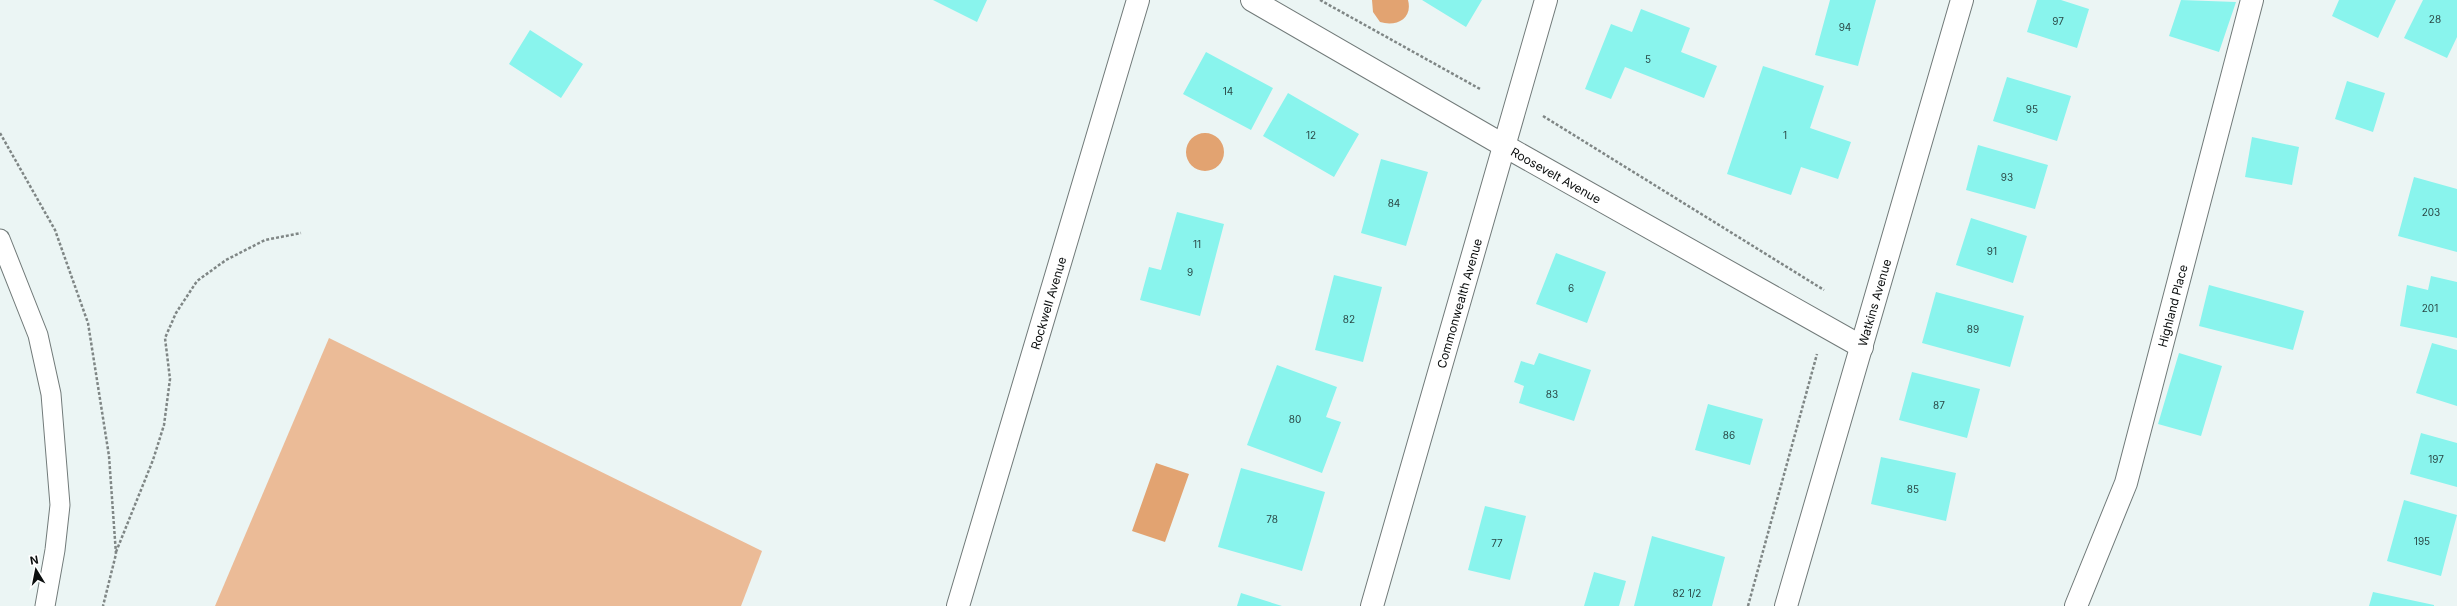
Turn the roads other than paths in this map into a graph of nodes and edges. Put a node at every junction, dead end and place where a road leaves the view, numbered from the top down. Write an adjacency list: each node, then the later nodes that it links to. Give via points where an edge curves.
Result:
1 (1138, 0): 10 (street, Rockwell Avenue)
2 (1252, 0): 6 (street, Roosevelt Avenue)
3 (1546, 0): 6 (street, Commonwealth Avenue)
4 (1962, 0): 8 (street, Watkins Avenue)
5 (2252, 0): 13 (street, Highland Place, via 2126,483)
6 (1503, 145): 8 (street, Roosevelt Avenue); 11 (street, Commonwealth Avenue)
7 (0, 239): 9 (lane, via 38,335 52,394 60,505)
8 (1862, 347): 12 (street, Watkins Avenue)
9 (45, 606)
10 (958, 606)
11 (1372, 606)
12 (1786, 606)
13 (2076, 606)

